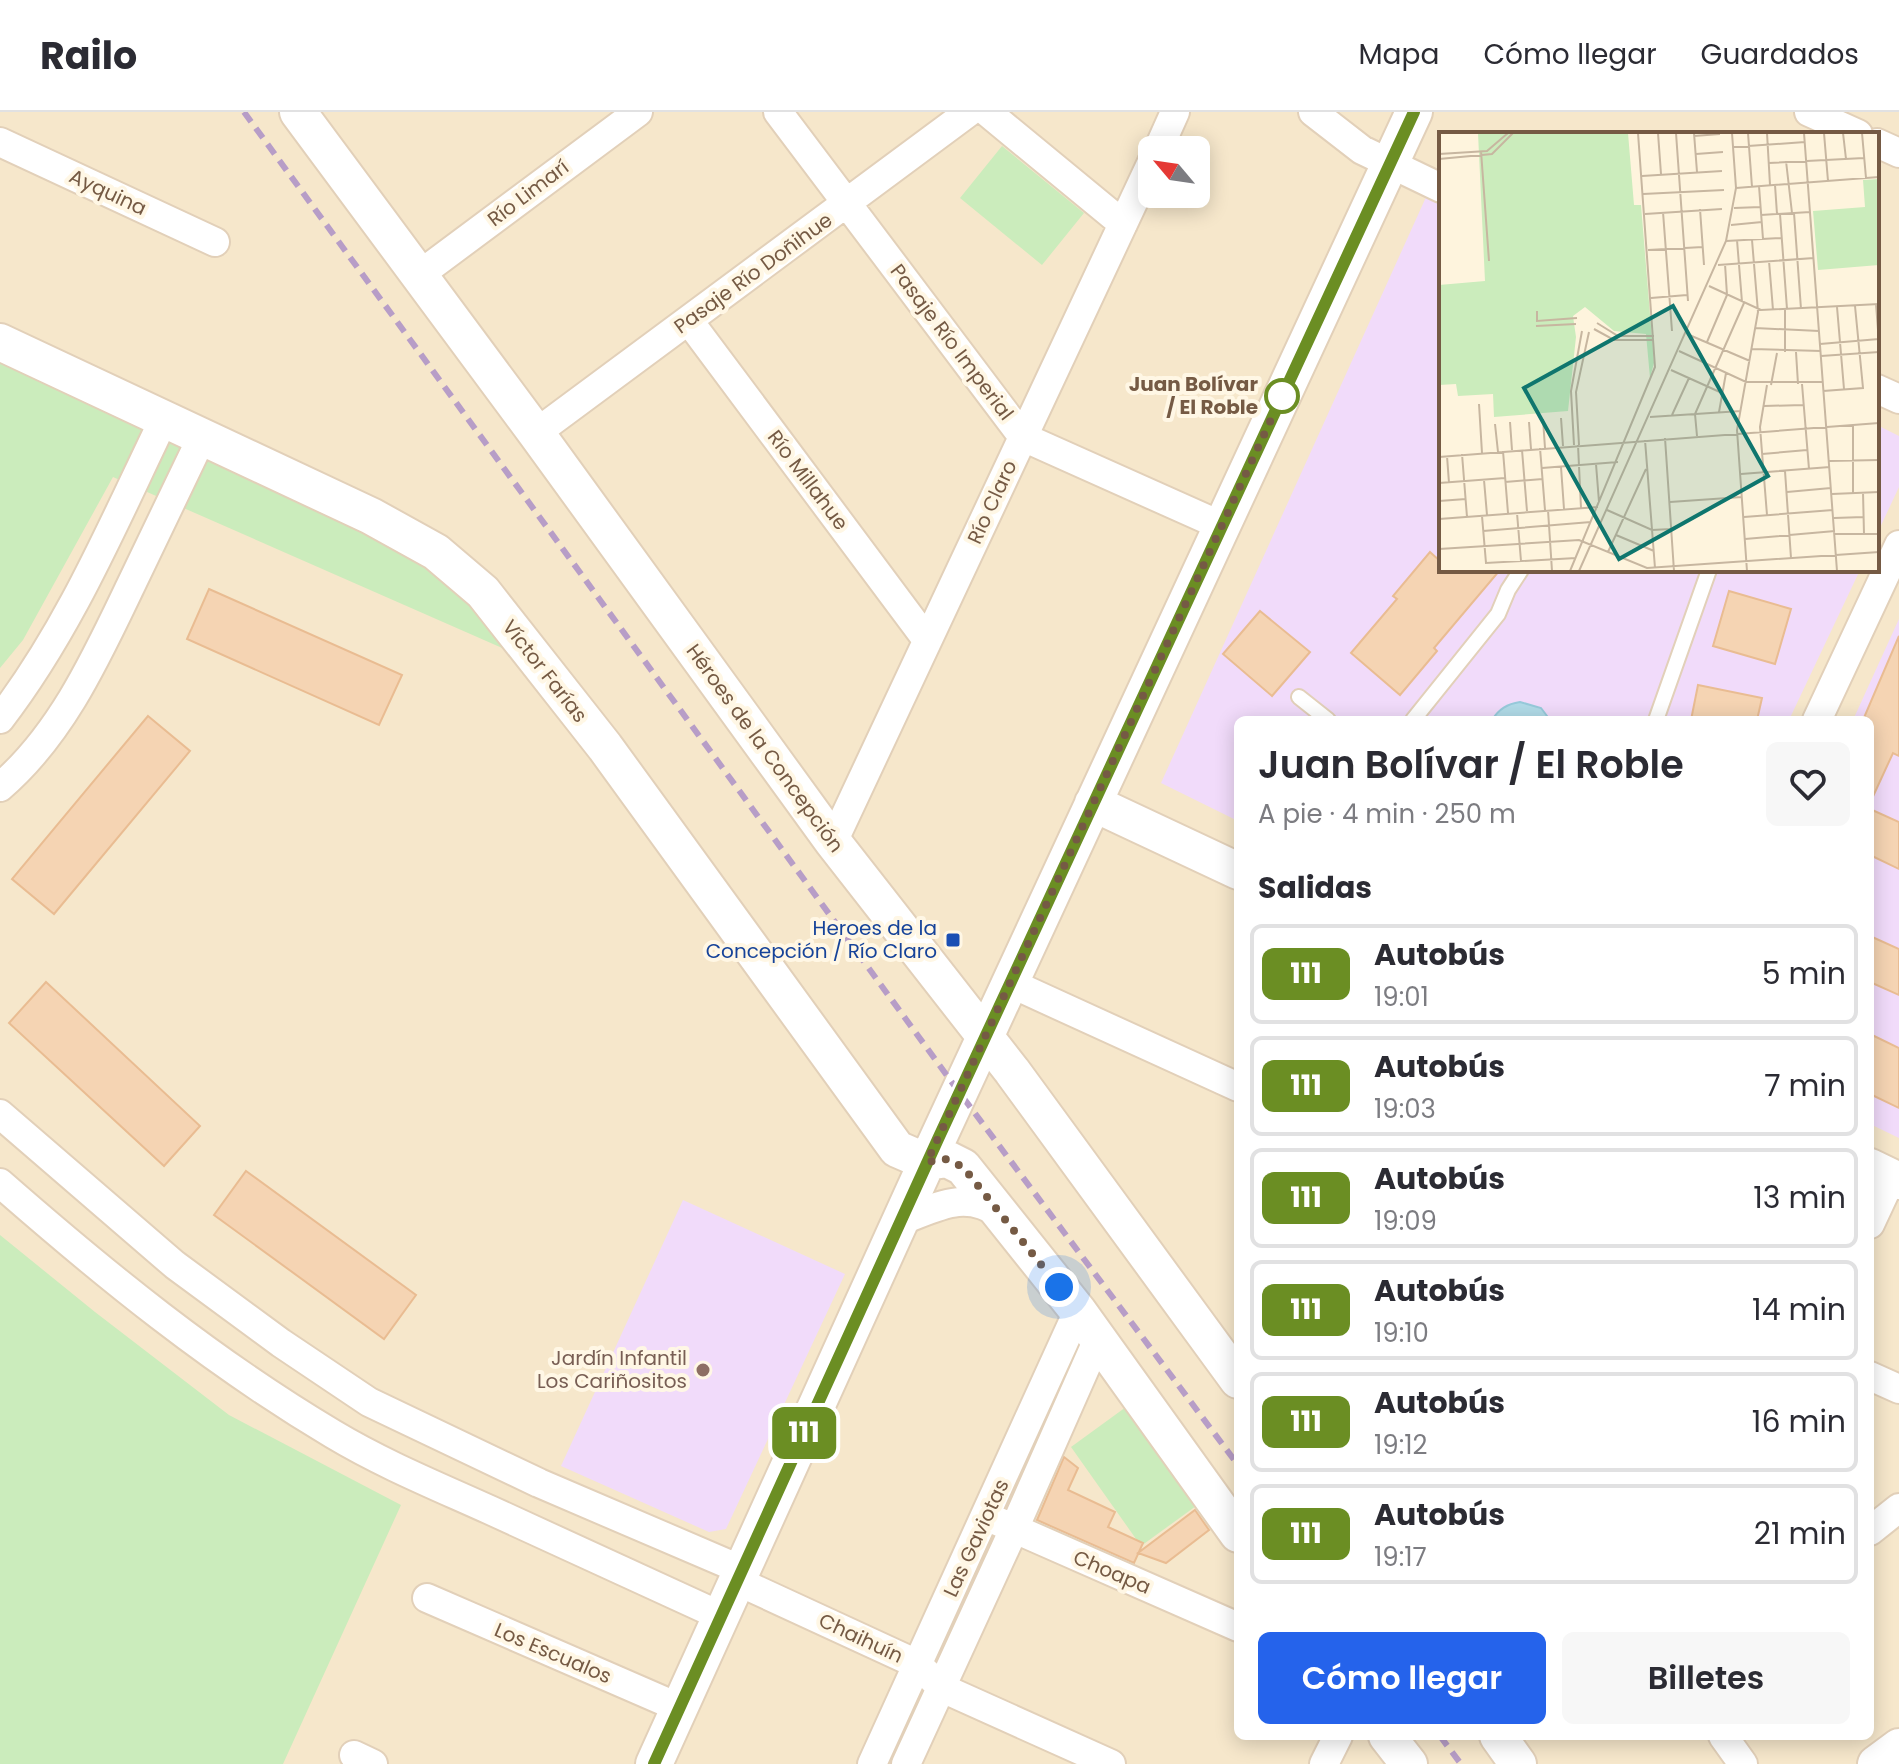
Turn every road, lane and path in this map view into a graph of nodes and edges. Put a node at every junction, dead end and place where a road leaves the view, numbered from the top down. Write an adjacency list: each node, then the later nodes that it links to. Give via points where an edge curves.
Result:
1 (638, 112): 21 (street, Río Limarí)
2 (778, 112): 18 (street, Pasaje Río Imperial)
3 (969, 112): 18 (street, Pasaje Río Doñihue)
4 (987, 112): 19 (street)
5 (1175, 112): 11 (street)
6 (1313, 112): 15 (street, via 1362,150)
7 (1414, 112): 15 (street)
8 (1809, 112): 10 (street)
9 (308, 116): 21 (street, Héroes de la Concepción)
10 (1848, 127)
11 (1164, 136)
12 (0, 142): 20 (street, Ayquina)
13 (1879, 144): 14 (street)
14 (1899, 153)
15 (1390, 164): 16 (street); 30 (street)
16 (1439, 187)
17 (1138, 192): 19 (street, Río Claro)
18 (847, 204): 22 (street, Pasaje Río Doñihue); 29 (street, Pasaje Río Imperial)
19 (1123, 224): 29 (street, Río Claro)
20 (215, 242)
21 (419, 275): 27 (street, Héroes de la Concepción)
22 (689, 321): 27 (street, Pasaje Río Doñihue); 36 (street, Río Millahue)
23 (0, 342): 26 (street, Víctor Farías)
24 (1879, 390): 25 (street)
25 (1899, 399)
26 (164, 419): 28 (street, Víctor Farías); 34 (street)
27 (536, 433): 45 (street, Héroes de la Concepción)
28 (202, 437): 35 (street); 51 (street, Víctor Farías, via 371,516 436,552 483,592 605,747 897,1149)
29 (1023, 437): 30 (street, Pasaje Río Imperial); 36 (street, Río Claro)
30 (1222, 526): 44 (street)
31 (1899, 545): 41 (street)
32 (1520, 572): 39 (lane, via 1498,614)
33 (1708, 572): 40 (lane)
34 (79, 593): 35 (street); 42 (street, via 29,681)
35 (118, 613): 43 (street, via 54,726)
36 (927, 640): 45 (street, Río Claro)
37 (1299, 697): 38 (lane)
38 (1323, 716)
39 (1416, 716)
40 (1657, 716)
41 (1819, 716)
42 (0, 719)
43 (0, 787)
44 (1093, 803): 46 (street); 47 (street)
45 (833, 842): 48 (street, Héroes de la Concepción)
46 (1234, 869)
47 (1010, 983): 48 (street); 49 (street)
48 (984, 1038): 51 (street); 58 (street, Héroes de la Concepción)
49 (1234, 1085)
50 (0, 1114): 66 (street, Chaihuín, via 175,1265 369,1402)
51 (937, 1161): 55 (street, via 963,1167); 56 (street)
52 (1887, 1175): 54 (street)
53 (0, 1183): 68 (street, via 166,1322 334,1435)
54 (1874, 1212)
55 (1001, 1214): 56 (street, via 964,1200); 57 (street)
56 (900, 1221): 66 (street)
57 (1088, 1325): 62 (street, Las Gaviotas); 63 (street); 65 (street, Las Gaviotas)
58 (1234, 1368)
59 (1874, 1378): 60 (street)
60 (1899, 1389)
61 (1899, 1508): 64 (street)
62 (986, 1516): 65 (street, Choapa); 70 (street, Las Gaviotas)
63 (1234, 1528)
64 (1874, 1528)
65 (1014, 1529): 69 (street, Choapa); 71 (street, Las Gaviotas)
66 (740, 1575): 68 (street); 70 (street, Chaihuín)
67 (427, 1598): 72 (street, Los Escualos)
68 (721, 1616): 72 (street)
69 (1234, 1625)
70 (917, 1664): 71 (street, Chaihuín); 79 (street, Las Gaviotas)
71 (942, 1688): 80 (street, Las Gaviotas); 81 (street, Chaihuín)
72 (680, 1708): 78 (street)
73 (1336, 1740): 82 (street)
74 (1390, 1740): 83 (street)
75 (1501, 1740): 84 (street)
76 (1726, 1740): 85 (street)
77 (1899, 1747): 86 (street)
78 (654, 1764)
79 (872, 1764)
80 (906, 1764)
81 (1111, 1764)
82 (1324, 1764)
83 (1409, 1764)
84 (1518, 1764)
85 (1743, 1764)
86 (1876, 1764)

